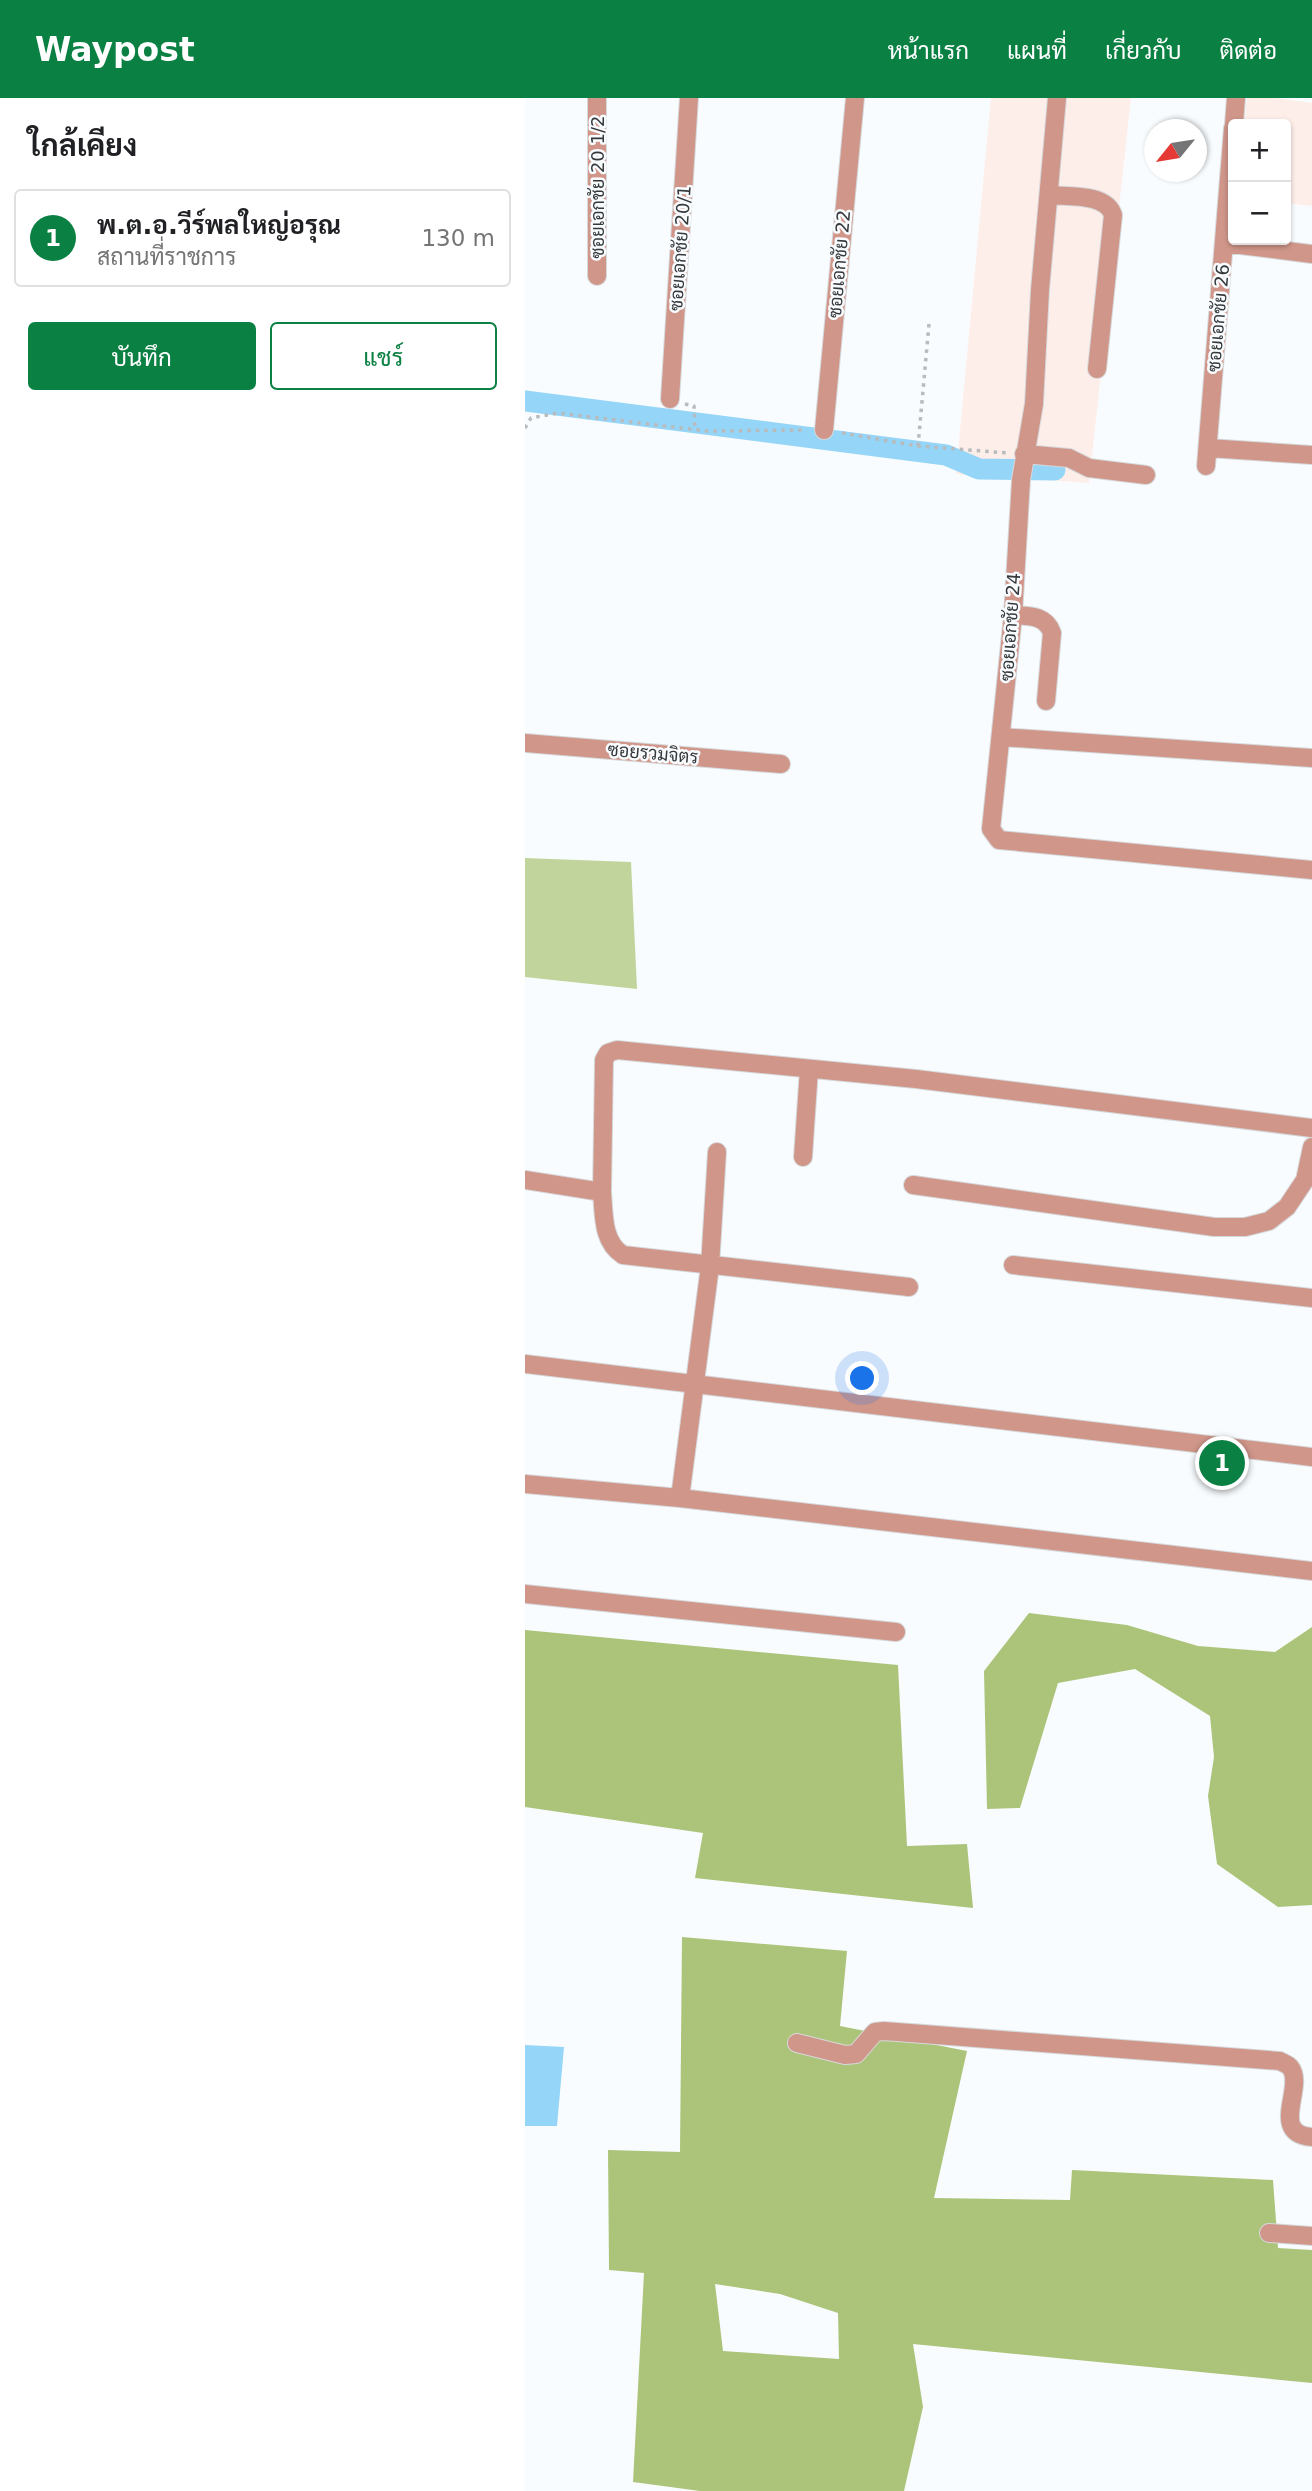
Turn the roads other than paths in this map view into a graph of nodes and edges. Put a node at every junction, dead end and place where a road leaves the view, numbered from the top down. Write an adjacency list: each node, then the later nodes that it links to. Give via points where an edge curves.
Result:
1 (597, 98): 11 (street, ซอยเอกชัย 20 1/2)
2 (689, 98): 13 (street, ซอยเอกชัย 20/1)
3 (855, 98): 14 (street, ซอยเอกชัย 22)
4 (1057, 98): 8 (street, ซอยเอกชัย 24)
5 (1236, 98): 6 (street, ซอยเอกชัย 26)
6 (1234, 119)
7 (1229, 182): 9 (street, ซอยเอกชัย 26)
8 (1049, 195): 12 (street, via 1100,201 1113,215); 16 (street, ซอยเอกชัย 24, via 1034,404)
9 (1224, 243): 10 (street); 15 (street, ซอยเอกชัย 26, via 1207,457)
10 (1312, 254)
11 (597, 276)
12 (1097, 369)
13 (670, 399)
14 (824, 430)
15 (1312, 455)
16 (1023, 466): 17 (street, via 1069,458 1089,468); 18 (street, ซอยเอกชัย 24)
17 (1146, 475)
18 (1013, 615): 19 (street, via 1033,616 1050,627); 20 (street, ซอยเอกชัย 24)
19 (1046, 701)
20 (1001, 737): 22 (street); 24 (street, ซอยเอกชัย 24, via 991,829 999,841)
21 (525, 743): 23 (street, ซอยรวมจิตร)
22 (1312, 758)
23 (781, 764)
24 (1312, 870)
25 (809, 1069): 26 (street); 29 (street); 32 (street, via 617,1050 608,1053 604,1060)
26 (1312, 1128)
27 (1312, 1147): 31 (street, via 1304,1180 1287,1207 1269,1220 1245,1227 1214,1227)
28 (717, 1152): 34 (street)
29 (803, 1157)
30 (525, 1181): 32 (street)
31 (913, 1185)
32 (602, 1192): 34 (street, via 608,1241 614,1249 623,1255)
33 (1013, 1265): 36 (street)
34 (710, 1266): 35 (street); 38 (street)
35 (909, 1287)
36 (1312, 1298)
37 (525, 1364): 38 (street)
38 (695, 1384): 39 (street); 41 (street)
39 (1312, 1457)
40 (525, 1484): 41 (street)
41 (680, 1498): 42 (street)
42 (1312, 1571)
43 (525, 1594): 44 (street)
44 (896, 1632)
45 (797, 2043): 46 (street, via 856,2054 875,2032 884,2031 1280,2061 1294,2076 1289,2119 1302,2136)
46 (1312, 2137)
47 (1269, 2233): 48 (street)
48 (1312, 2236)

